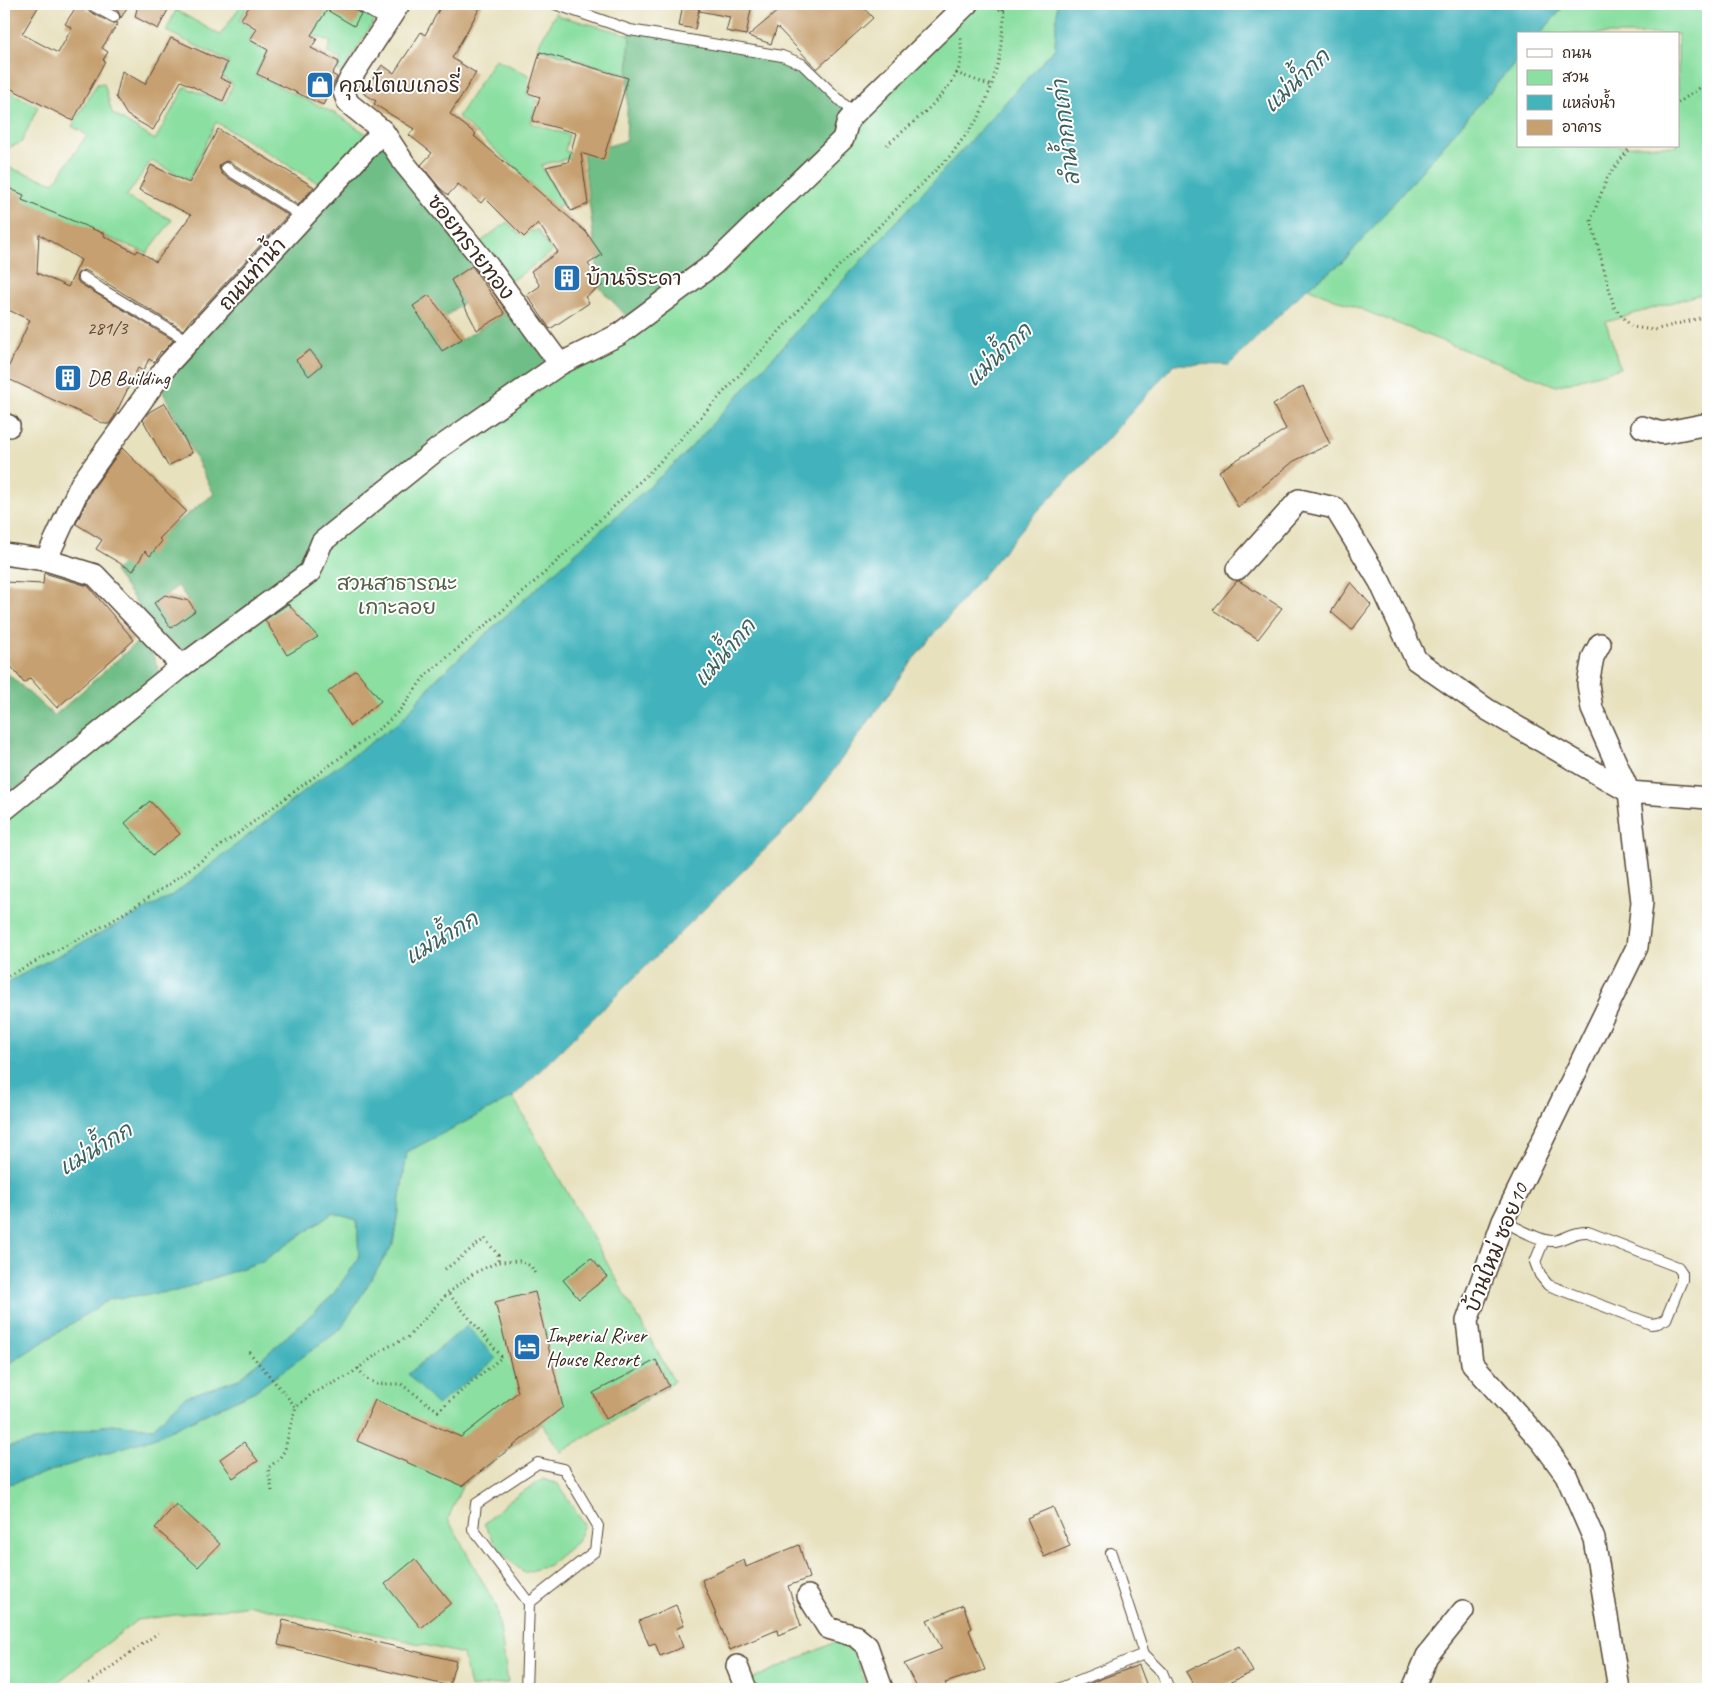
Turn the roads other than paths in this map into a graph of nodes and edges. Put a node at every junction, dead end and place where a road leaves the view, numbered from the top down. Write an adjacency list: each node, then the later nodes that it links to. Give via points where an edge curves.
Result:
1 (90, 4): 6 (lane)
2 (357, 4): 7 (lane)
3 (399, 4): 7 (street)
4 (555, 4): 8 (lane, via 630,30 782,56 802,64)
5 (960, 11): 8 (street)
6 (114, 17)
7 (388, 22): 9 (street, via 344,92 348,103)
8 (854, 114): 14 (street, via 848,120 843,139 715,263 618,335)
9 (383, 131): 11 (street, ถนนท่าน้ำ); 14 (street, ซอยทรายทอง, via 404,163 488,266)
10 (226, 168): 11 (lane)
11 (304, 217): 13 (street, ถนนท่าน้ำ)
12 (83, 277): 13 (lane)
13 (190, 342): 18 (street, ถนนท่าน้ำ, via 169,363 81,484)
14 (560, 364): 21 (street, via 439,448 322,542 310,572)
15 (1708, 424): 16 (street, via 1662,433)
16 (1642, 427)
17 (4, 554): 18 (street)
18 (46, 560): 21 (street, via 95,575)
19 (1237, 569): 22 (street, via 1299,500 1335,508 1380,582 1416,660 1488,710)
20 (1600, 644): 22 (street, บ้านใหม่ ซอย10, via 1593,657 1588,684 1592,709)
21 (182, 666): 24 (street)
22 (1629, 792): 23 (street); 25 (street, บ้านใหม่ ซอย10, via 1642,902 1637,947)
23 (1708, 798)
24 (4, 810)
25 (1503, 1221): 26 (lane); 39 (street, บ้านใหม่ ซอย10, via 1467,1321 1472,1363 1542,1442 1566,1475 1594,1539)
26 (1544, 1240): 26 (lane, via 1535,1262 1548,1285 1651,1324 1666,1319 1682,1280 1678,1267 1588,1232 1578,1232 1554,1241)
27 (1111, 1553): 31 (lane)
28 (808, 1596): 35 (street, via 828,1628 855,1636 866,1646)
29 (529, 1602): 29 (lane, via 595,1551 598,1526 564,1468 538,1463 476,1504 473,1529); 33 (lane)
30 (1463, 1611): 38 (street, via 1427,1656)
31 (1144, 1654): 36 (lane); 37 (lane, via 1162,1672)
32 (736, 1666): 34 (street)
33 (526, 1689)
34 (746, 1689)
35 (882, 1689)
36 (1058, 1689)
37 (1169, 1689)
38 (1413, 1689)
39 (1619, 1689)

